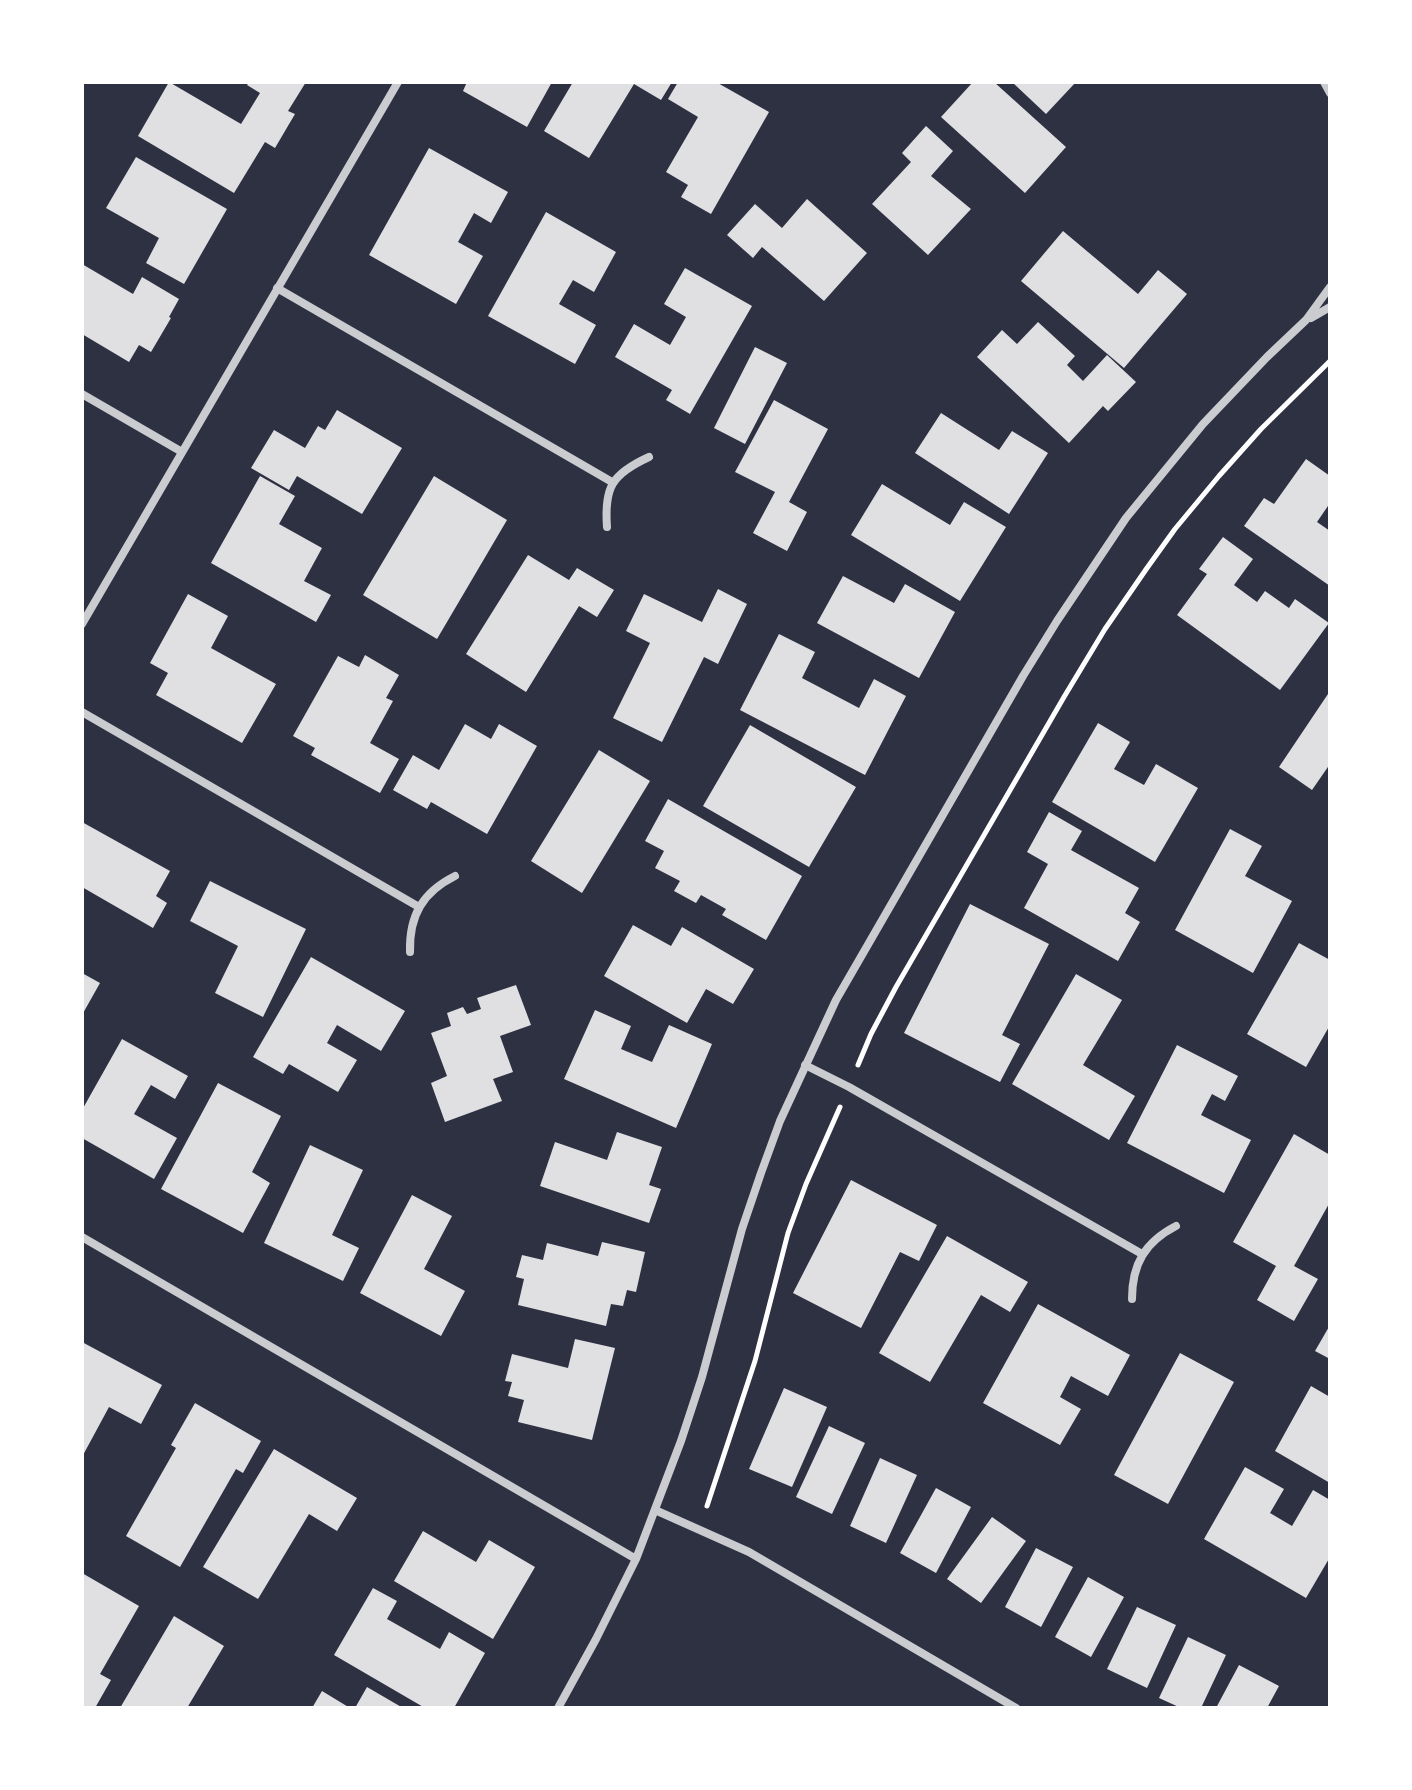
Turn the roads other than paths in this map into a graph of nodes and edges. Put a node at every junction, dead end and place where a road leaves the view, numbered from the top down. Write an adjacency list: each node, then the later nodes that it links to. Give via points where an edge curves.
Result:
1 (398, 82): 5 (street)
2 (1327, 83): 3 (street)
3 (1330, 93)
4 (1330, 287): 7 (street)
5 (277, 288): 9 (street); 11 (street)
6 (1330, 307): 7 (street)
7 (1306, 320): 18 (street, via 1203,424 1126,518 1023,676 836,1000)
8 (82, 394): 9 (street)
9 (182, 452): 13 (street)
10 (649, 457): 11 (street)
11 (612, 482): 12 (street)
12 (607, 527)
13 (82, 624)
14 (82, 712): 16 (street)
15 (455, 876): 16 (street, via 439,883)
16 (419, 907): 17 (street)
17 (410, 952)
18 (805, 1065): 21 (street); 23 (street, via 742,1229 702,1377)
19 (1176, 1226): 21 (street)
20 (82, 1237): 24 (street)
21 (1142, 1254): 22 (street)
22 (1132, 1299)
23 (655, 1510): 24 (street); 26 (street, via 749,1552)
24 (636, 1559): 25 (street)
25 (558, 1708)
26 (1016, 1708)

